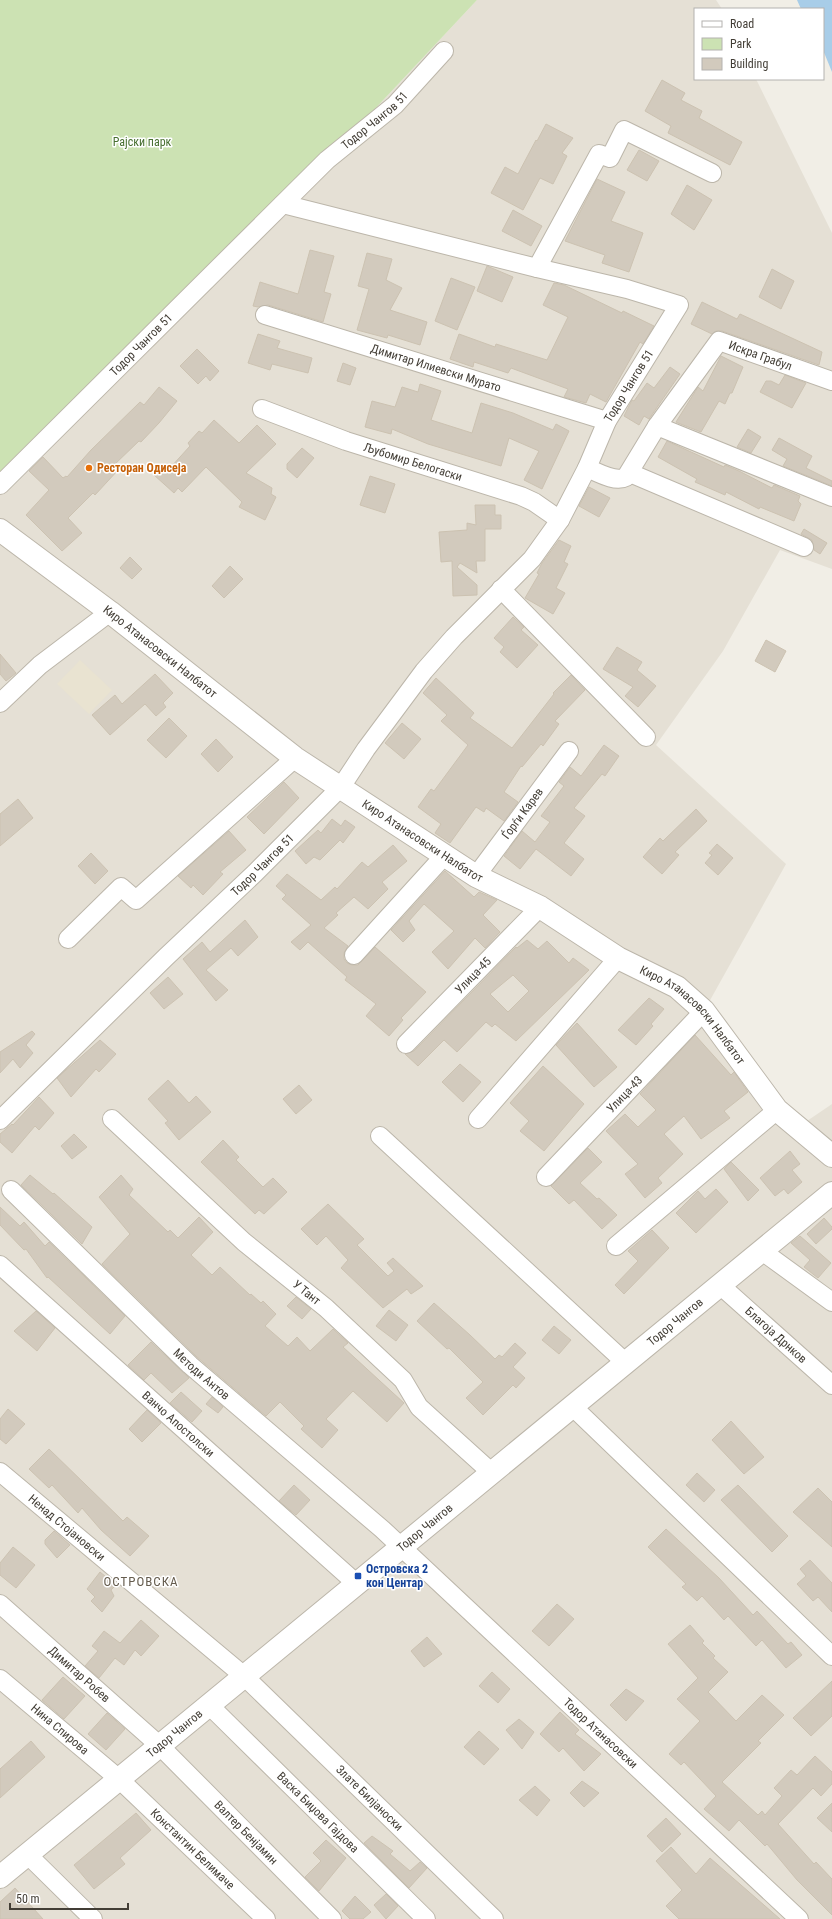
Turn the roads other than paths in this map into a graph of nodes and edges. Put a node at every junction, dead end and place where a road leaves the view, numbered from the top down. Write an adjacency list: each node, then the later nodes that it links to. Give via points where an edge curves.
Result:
1 (444, 51): 3 (street, Тодор Чангов 51, via 395,106 327,160)
2 (712, 173): 4 (street, via 624,130 610,158 599,154)
3 (283, 204): 4 (street, Тодор Чангов 51); 12 (street, Тодор Чангов 51)
4 (538, 268): 8 (street, Тодор Чангов 51, via 626,288 679,305)
5 (265, 315): 8 (street, Димитар Илиевски Мурато)
6 (832, 381): 9 (street, Искра Грабул, via 719,341)
7 (262, 409): 14 (street, Љубомир Белогаски, via 346,441 521,496)
8 (607, 421): 10 (street, Тодор Чангов 51)
9 (657, 426): 11 (street, Искра Грабул); 13 (street)
10 (586, 468): 11 (street, via 616,479 623,479); 14 (street, Тодор Чангов 51)
11 (630, 473): 16 (street)
12 (0, 485)
13 (832, 497)
14 (560, 520): 17 (street, Тодор Чангов 51, via 532,559)
15 (0, 530): 18 (street, Киро Атанасовски Налбатот)
16 (804, 546)
17 (501, 589): 20 (street); 23 (street, Тодор Чангов 51, via 424,671 366,748)
18 (110, 612): 19 (street, via 40,665); 22 (street, Киро Атанасовски Налбатот)
19 (0, 703)
20 (646, 737)
21 (569, 751): 25 (street, Ѓорѓи Карев)
22 (295, 758): 23 (street, Киро Атанасовски Налбатот); 27 (street, via 136,900 121,887)
23 (341, 787): 24 (street, Киро Атанасовски Налбатот); 35 (street, Тодор Чангов 51)
24 (444, 856): 25 (street, Киро Атанасовски Налбатот); 28 (street)
25 (476, 876): 26 (street, Киро Атанасовски Налбатот)
26 (540, 907): 29 (street, Киро Атанасовски Налбатот); 31 (street, Улица-45)
27 (68, 939)
28 (354, 955)
29 (618, 958): 30 (street, Киро Атанасовски Налбатот, via 677,987); 34 (street)
30 (704, 1011): 32 (street, Киро Атанасовски Налбатот); 38 (street, Улица-43)
31 (406, 1044)
32 (778, 1110): 37 (street, Киро Атанасовски Налбатот); 41 (street)
33 (112, 1119): 50 (street, У Тант, via 244,1242 326,1308 403,1380 418,1407)
34 (478, 1119)
35 (0, 1120)
36 (380, 1136): 46 (street)
37 (832, 1156)
38 (546, 1177)
39 (11, 1190): 51 (street, Методи Антов, via 190,1365)
40 (832, 1193): 42 (street, Тодор Чангов)
41 (616, 1246)
42 (762, 1251): 44 (street, Тодор Чангов); 45 (street)
43 (0, 1265): 52 (street, Ванчо Апостолски)
44 (720, 1285): 46 (street, Тодор Чангов); 47 (street, Благоја Дрнков)
45 (832, 1302)
46 (626, 1363): 48 (street, Тодор Чангов)
47 (832, 1386)
48 (573, 1407): 50 (street, Тодор Чангов); 54 (street)
49 (0, 1472): 55 (street, Ненад Стојановски)
50 (492, 1473): 51 (street, Тодор Чангов)
51 (401, 1548): 52 (street, Тодор Чангов); 67 (street, Тодор Атанасовски)
52 (357, 1584): 55 (street, Тодор Чангов)
53 (0, 1604): 58 (street, Димитар Робев)
54 (832, 1656)
55 (244, 1676): 57 (street, Тодор Чангов); 66 (street, Злате Билјаноски)
56 (0, 1679): 59 (street, Нина Спирова)
57 (209, 1705): 58 (street, Тодор Чангов); 65 (street, Васка Биџова Гајдова)
58 (159, 1745): 59 (street, Тодор Чангов); 64 (street, Валтер Бенјамин)
59 (120, 1779): 60 (street, Тодор Чангов); 63 (street, Константин Белимаче)
60 (27, 1854): 61 (street, Тодор Чангов); 62 (street)
61 (0, 1877)
62 (93, 1919)
63 (266, 1919)
64 (332, 1919)
65 (426, 1919)
66 (494, 1919)
67 (799, 1919)

